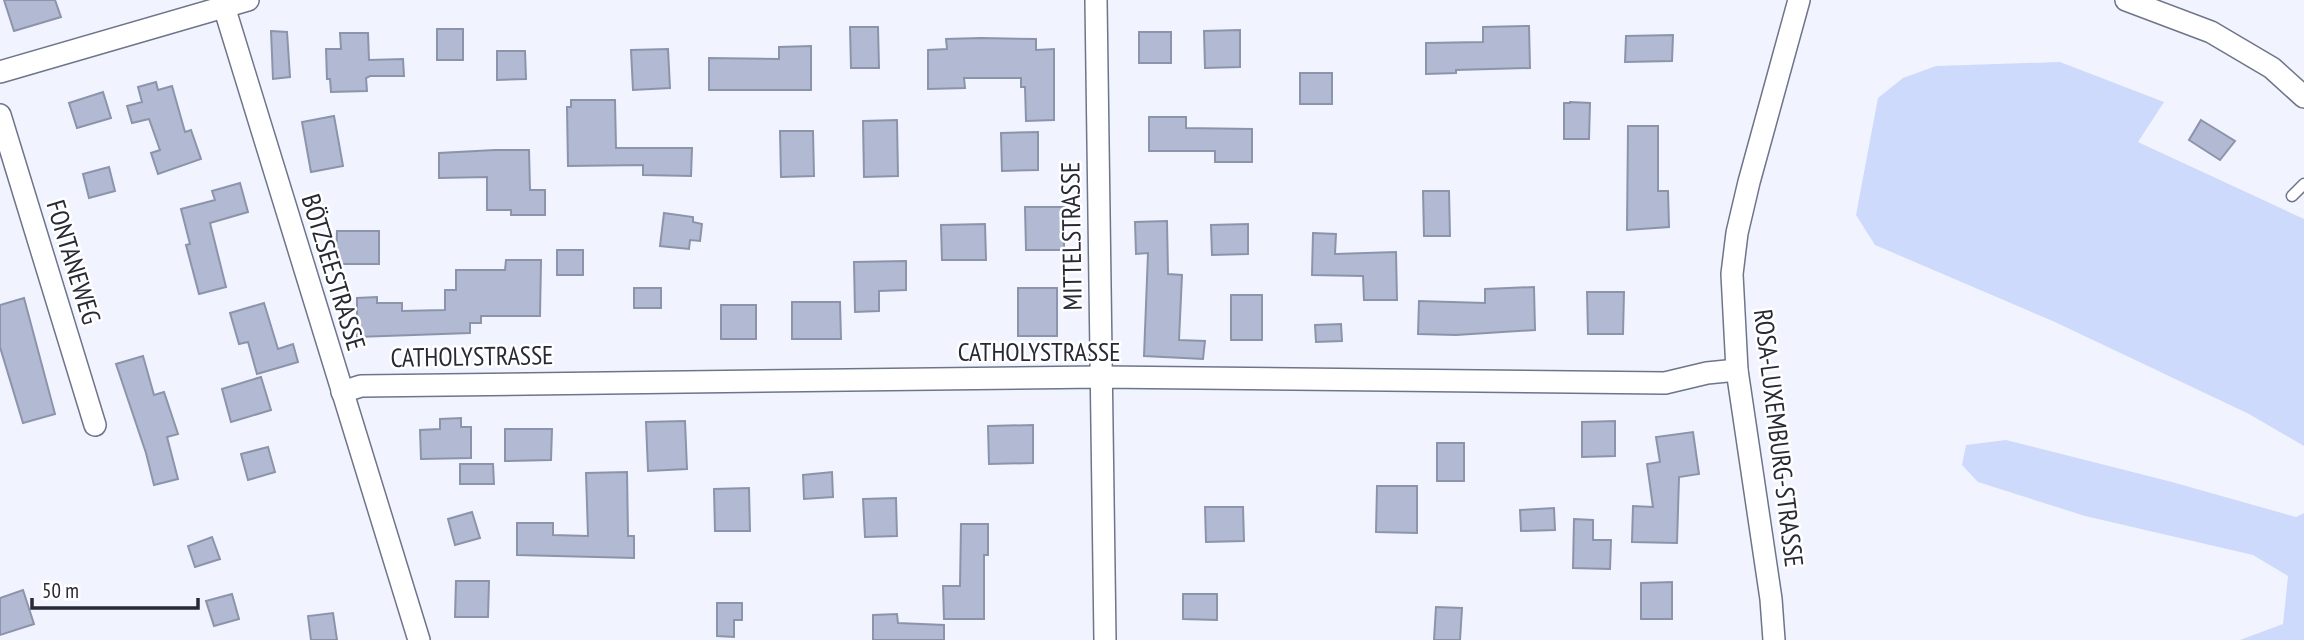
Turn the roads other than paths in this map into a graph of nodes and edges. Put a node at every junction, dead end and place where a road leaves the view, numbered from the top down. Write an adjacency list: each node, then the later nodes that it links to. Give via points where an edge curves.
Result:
1 (248, 0): 5 (street)
2 (1096, 0): 12 (street, MITTELSTRASSE)
3 (1799, 0): 11 (street, ROSA-LUXEMBURG-STRASSE, via 1737,233 1732,274)
4 (2126, 0): 7 (street, via 2211,32 2272,68)
5 (223, 3): 6 (street); 13 (street, BÖTZSEESTRASSE)
6 (0, 72)
7 (2304, 97)
8 (0, 115): 14 (street, FONTANEWEG)
9 (2304, 184): 10 (lane)
10 (2292, 196)
11 (1737, 370): 12 (street, CATHOLYSTRASSE, via 1665,383); 17 (street, ROSA-LUXEMBURG-STRASSE)
12 (1101, 377): 13 (street, CATHOLYSTRASSE, via 361,386); 16 (street, MITTELSTRASSE)
13 (342, 392): 15 (street, BÖTZSEESTRASSE)
14 (95, 425)
15 (419, 640)
16 (1105, 640)
17 (1774, 640)

